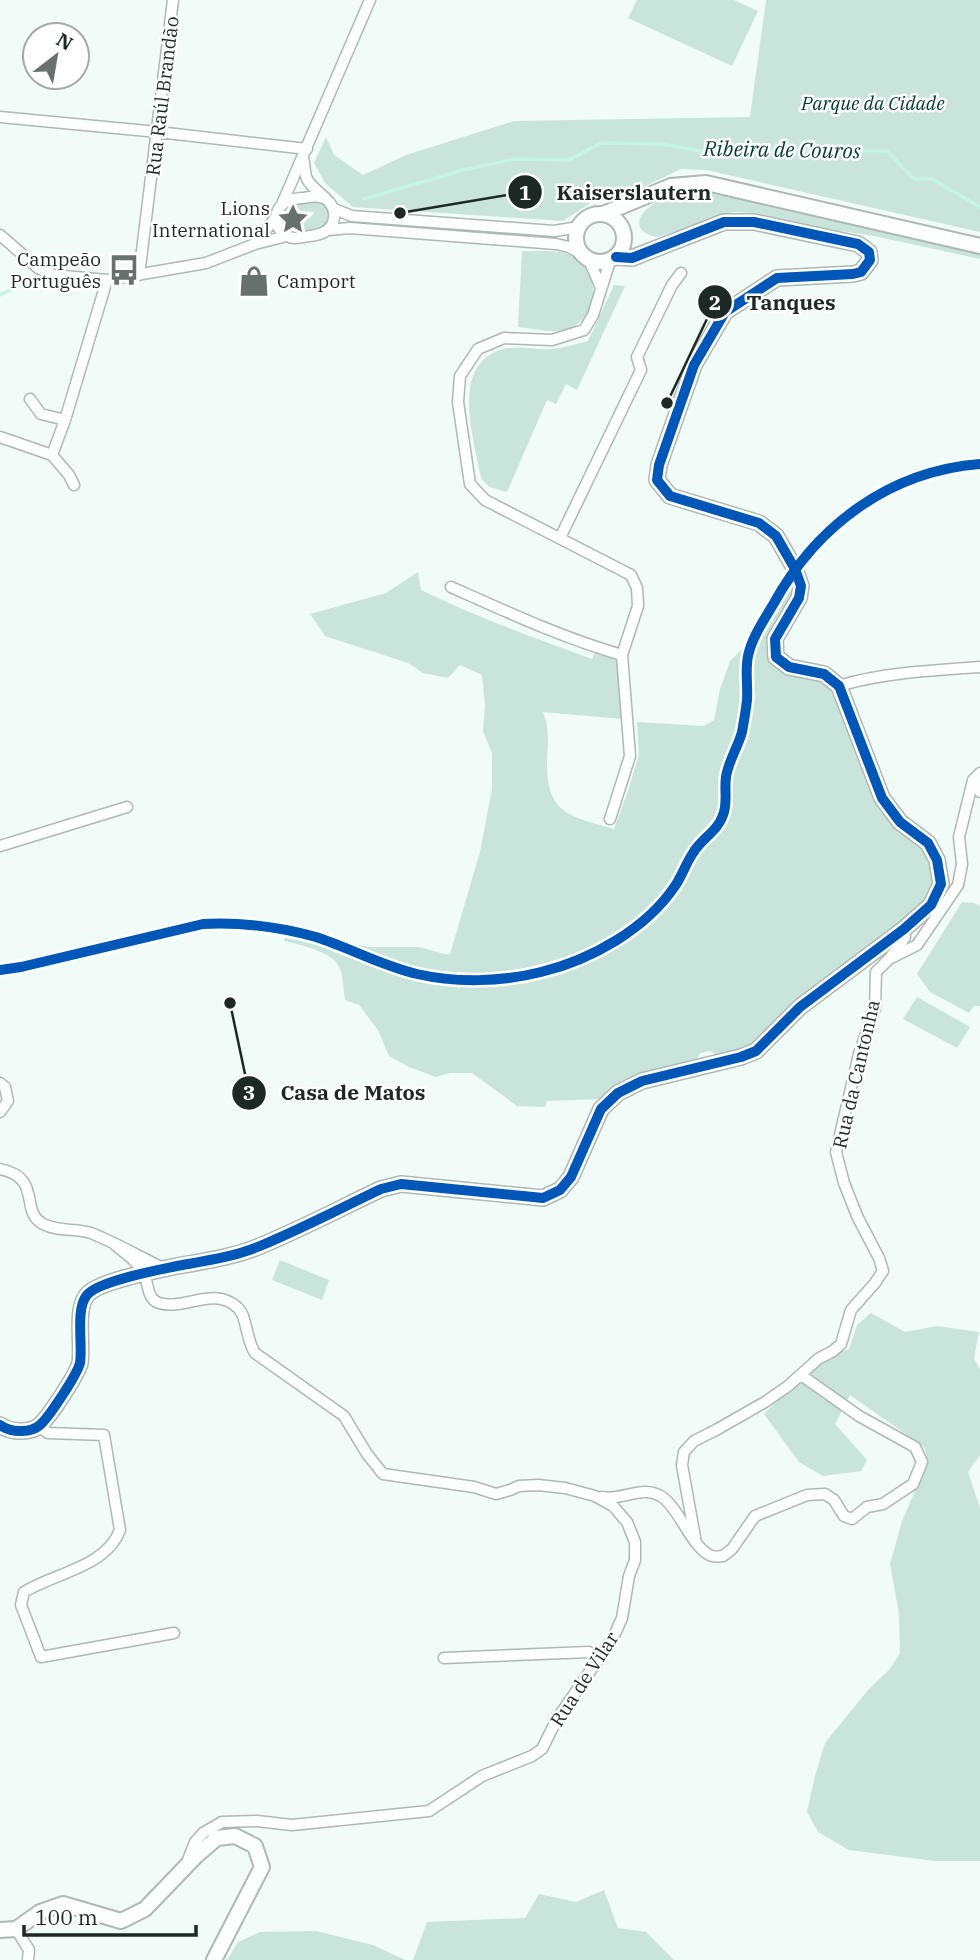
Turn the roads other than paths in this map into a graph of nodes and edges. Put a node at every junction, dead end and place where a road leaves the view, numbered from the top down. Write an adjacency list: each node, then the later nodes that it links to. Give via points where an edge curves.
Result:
1 (173, 0): 4 (street, Rua Raúl Brandão)
2 (369, 0): 5 (street)
3 (0, 117): 4 (street)
4 (158, 132): 5 (street); 23 (street, Rua Raúl Brandão)
5 (305, 153): 6 (street, via 307,179); 8 (street)
6 (323, 198): 8 (street); 9 (street)
7 (640, 199): 10 (street); 14 (street); 18 (street, via 671,186 706,183)
8 (282, 204): 11 (street)
9 (334, 209): 12 (street, via 352,216 554,231); 13 (street)
10 (603, 214): 12 (street, via 589,217); 14 (street, via 615,219)
11 (276, 218): 16 (street); 17 (street)
12 (579, 227): 20 (street, via 576,241)
13 (328, 230): 16 (street); 20 (street, via 556,244)
14 (624, 232): 19 (street); 21 (street, via 623,247)
15 (0, 235): 24 (street, via 38,268 54,275)
16 (287, 236): 17 (street)
17 (255, 244): 23 (street, via 206,263)
18 (980, 246)
19 (649, 250): 21 (street, via 632,258); 35 (street, via 724,222 754,222 858,244 869,252 870,260 861,272 777,278 724,312 694,365 657,480 670,496 759,523 776,536 801,586 775,639 776,657 789,667 824,674)
20 (585, 257): 21 (street, via 596,262); 25 (street)
21 (613, 259): 25 (street)
22 (681, 273): 31 (street, via 636,358 641,370)
23 (139, 275): 24 (street)
24 (107, 280): 27 (street)
25 (601, 288): 31 (street, via 584,330 552,340 504,338 478,349 460,376 458,402 470,484 485,500)
26 (30, 398): 27 (street, via 41,414)
27 (65, 420): 29 (street)
28 (0, 437): 29 (street)
29 (52, 455): 30 (street)
30 (74, 485)
31 (560, 538): 33 (street, via 631,575 638,588 638,606)
32 (451, 587): 33 (street, via 529,622)
33 (622, 655): 40 (street, via 630,755)
34 (980, 667): 35 (street)
35 (839, 686): 42 (street, via 882,798 900,822 928,843 937,860 940,884 931,905)
36 (980, 773): 43 (street, via 973,780 960,837 958,884 917,946)
37 (980, 779): 38 (street)
38 (980, 792)
39 (127, 807): 41 (street)
40 (610, 819)
41 (0, 846)
42 (904, 929): 43 (street, Rua da Cantonha, via 905,937); 48 (street, via 800,1007 756,1051 642,1081 618,1093 601,1110 560,1191 542,1198 401,1184 381,1189 260,1247)
43 (890, 958): 50 (street, Rua da Cantonha, via 876,972 874,1008 836,1152 844,1184 883,1271 850,1310 841,1344)
44 (0, 1083): 45 (street, via 8,1101)
45 (0, 1112)
46 (0, 1169): 47 (street, via 22,1178 40,1223 89,1233)
47 (115, 1245): 48 (street); 49 (street)
48 (165, 1269): 49 (street)
49 (144, 1274): 52 (street, via 87,1294 81,1306 80,1364); 53 (street, Rua de Vilar, via 151,1297 158,1303 207,1298 222,1299 238,1308 254,1353 344,1416 383,1474 496,1494 538,1485)
50 (801, 1375): 54 (street, Rua da Cantonha, via 765,1402 694,1441 684,1452 682,1465); 54 (street, via 859,1416 915,1447 922,1462 913,1484 852,1519 825,1494 774,1507 755,1516 723,1556 712,1556)
51 (0, 1425): 52 (street, via 25,1432)
52 (39, 1427): 55 (street, via 48,1433 104,1435 120,1530 115,1543 82,1567 24,1591 21,1605 41,1657)
53 (595, 1496): 54 (street, via 623,1498 646,1491 661,1496); 57 (street, Rua de Vilar, via 628,1522 635,1542 622,1618)
54 (696, 1543)
55 (174, 1633)
56 (444, 1658): 57 (street, via 589,1652)
57 (599, 1658): 58 (street, Rua de Vilar, via 542,1749 482,1776 429,1811 292,1825 222,1822 195,1842)
58 (186, 1868): 59 (street, via 145,1909 121,1921 63,1904 40,1912); 62 (street, via 217,1838 235,1836 255,1846 262,1867)
59 (16, 1929): 60 (street); 61 (street, via 29,1950)
60 (0, 1930)
61 (28, 1960)
62 (214, 1960)

